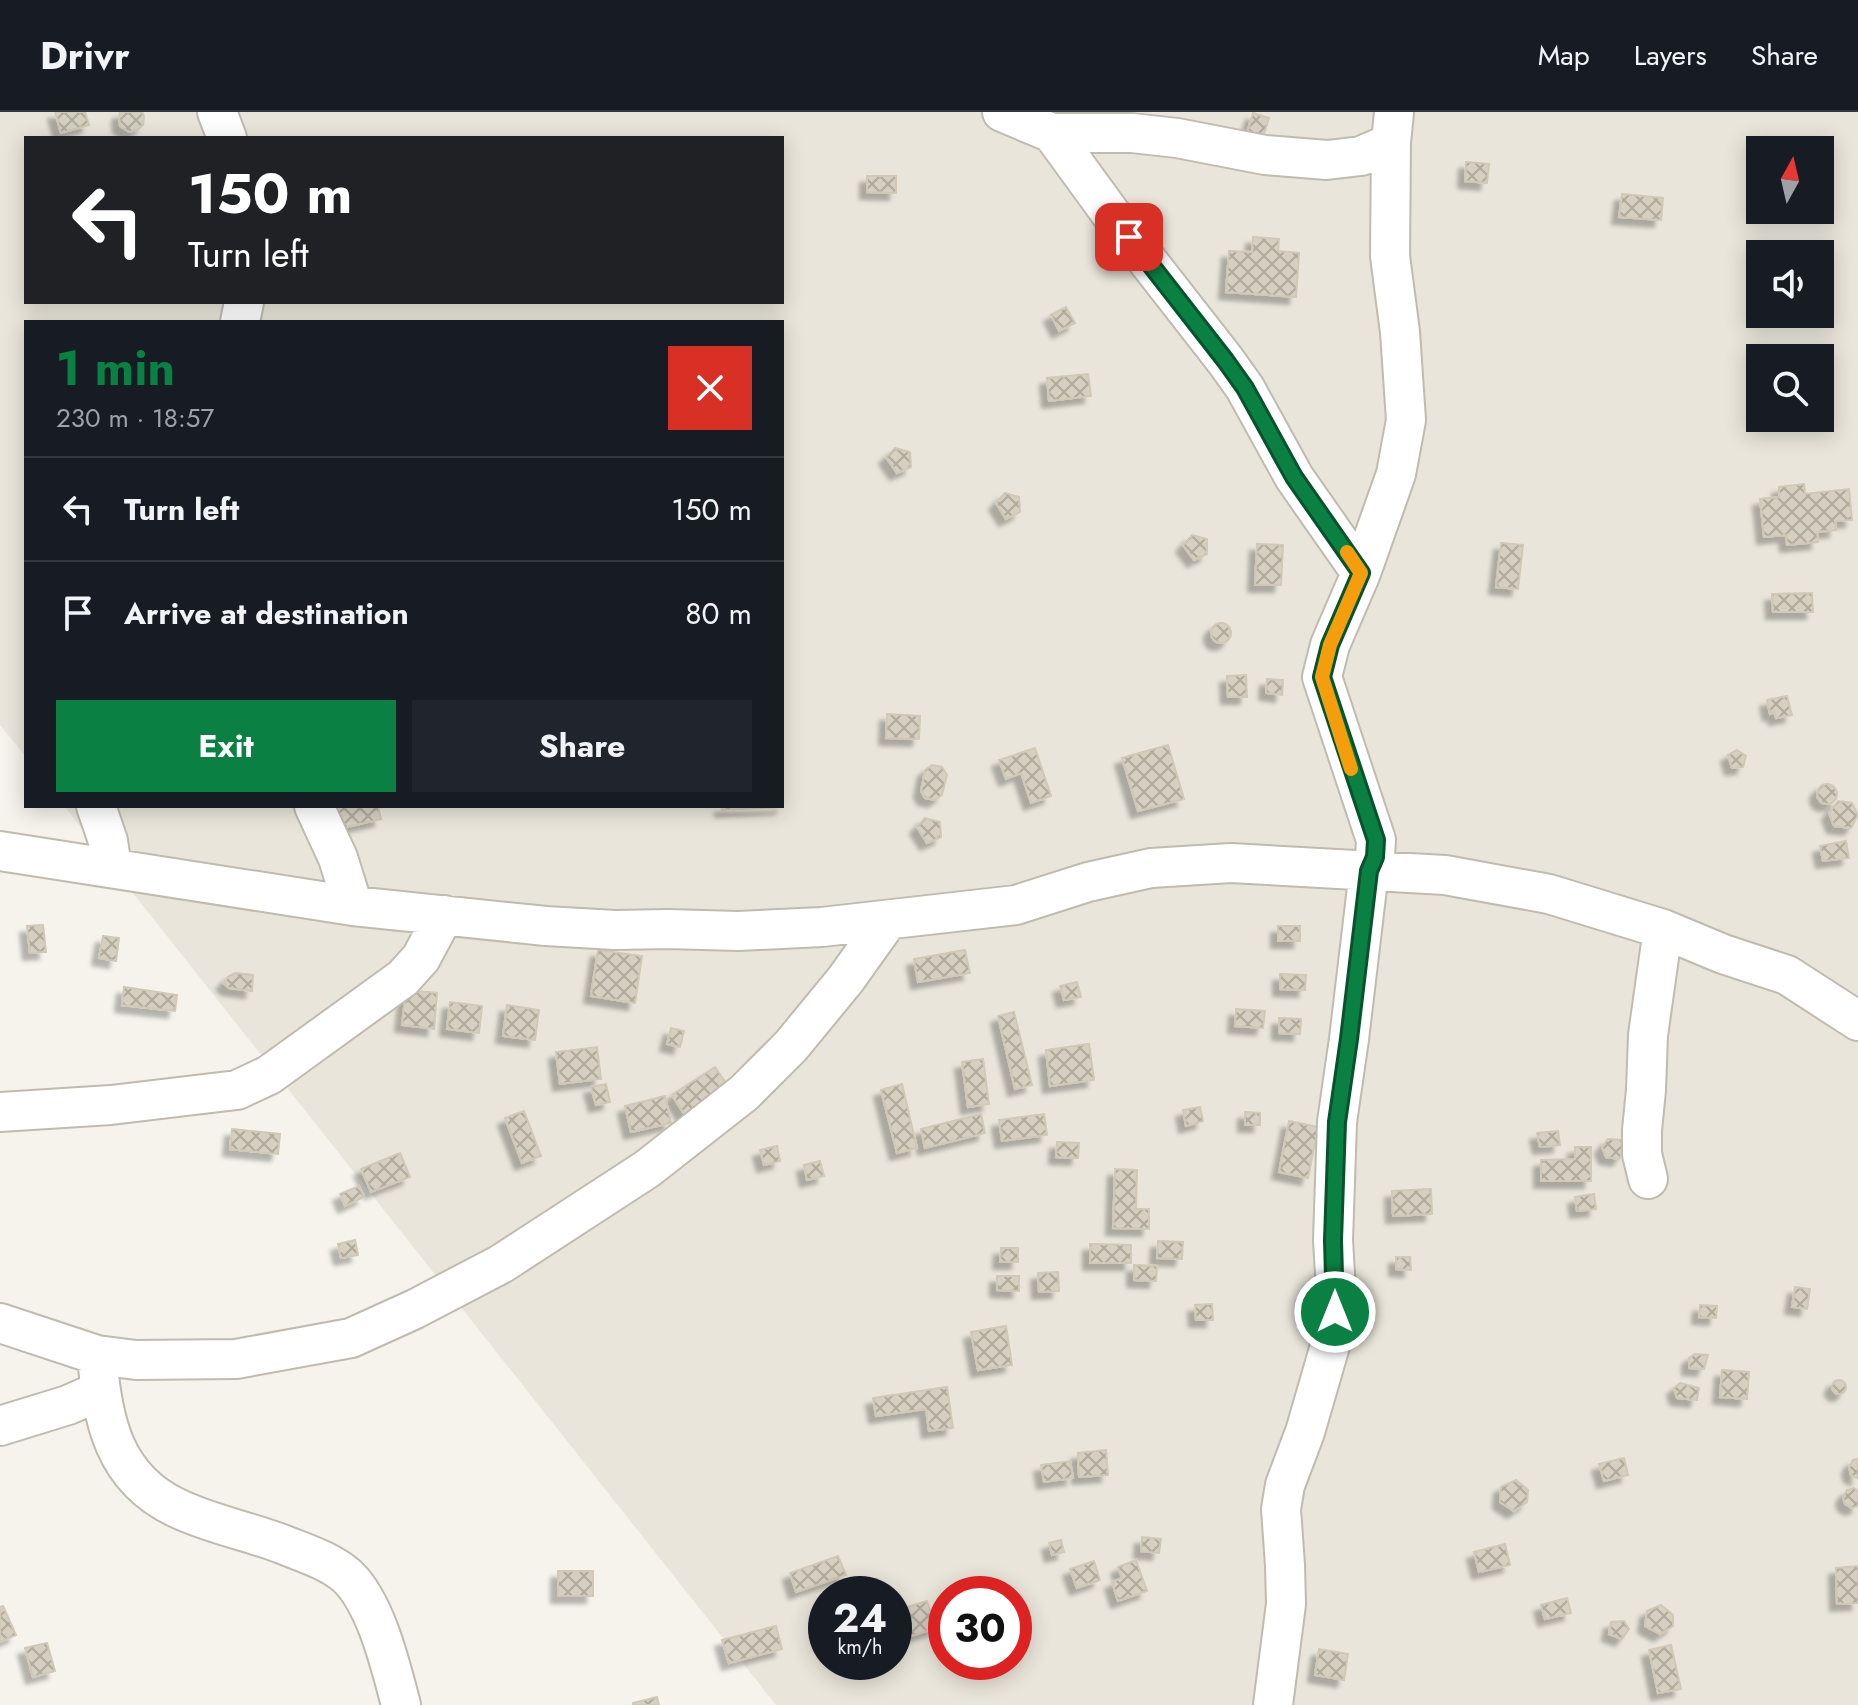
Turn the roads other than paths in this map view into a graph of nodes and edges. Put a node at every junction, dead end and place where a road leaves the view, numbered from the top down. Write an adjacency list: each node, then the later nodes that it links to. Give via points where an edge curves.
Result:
1 (217, 112): 5 (street)
2 (1002, 112): 4 (street)
3 (1393, 127): 4 (street, via 1361,156 1327,160 1132,133); 6 (street, via 1390,256 1406,420 1396,474)
4 (1052, 133): 6 (street, via 1225,360 1294,477)
5 (226, 136)
6 (1361, 573): 11 (street, via 1322,677 1376,840)
7 (97, 808): 10 (street)
8 (315, 808): 12 (street)
9 (0, 851): 10 (street)
10 (112, 868): 12 (street)
11 (1369, 871): 14 (street, via 1231,863 1151,868 1016,905); 15 (street, via 1445,875 1549,894); 23 (street, via 1337,1122 1334,1332 1281,1509 1286,1604)
12 (353, 906): 13 (street)
13 (444, 915): 14 (street, via 615,930 738,931); 17 (street, via 421,958 403,978 269,1075 237,1090)
14 (888, 920): 20 (street, via 791,1046 744,1093 647,1169 501,1264 351,1338 236,1359 136,1360)
15 (1663, 929): 16 (street, via 1787,975); 18 (street, via 1642,1130)
16 (1858, 1021)
17 (0, 1112)
18 (1648, 1179)
19 (0, 1323): 20 (street)
20 (98, 1373): 21 (street, via 68,1405); 22 (street, via 113,1441 128,1470 149,1490 177,1508 326,1561 349,1578 385,1648)
21 (0, 1426)
22 (401, 1705)
23 (1273, 1705)

